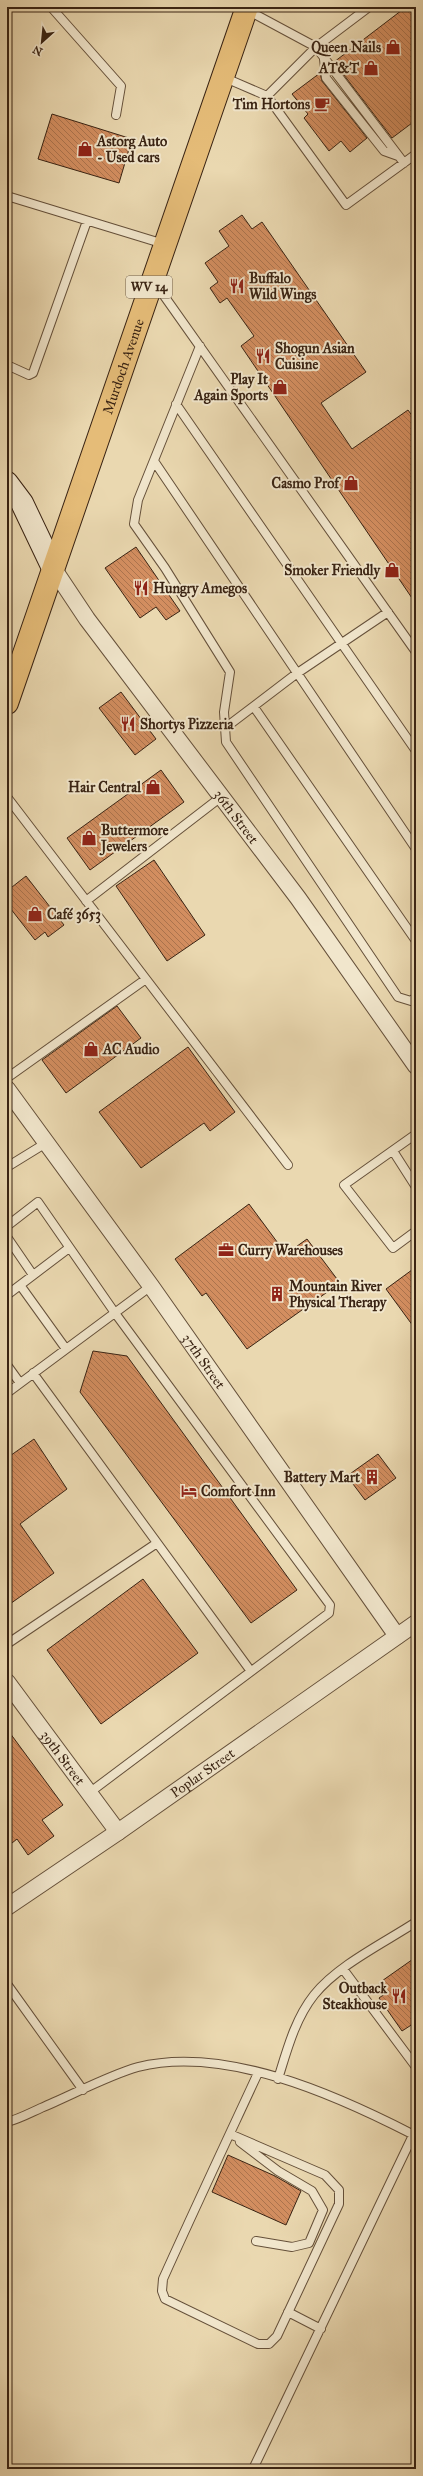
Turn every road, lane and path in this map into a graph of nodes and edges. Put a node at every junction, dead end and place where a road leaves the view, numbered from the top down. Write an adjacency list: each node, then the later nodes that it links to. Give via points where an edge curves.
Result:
1 (51, 7): 7 (lane, via 122,86)
2 (369, 7): 4 (lane)
3 (246, 8): 4 (lane); 5 (main road, Murdoch Avenue / WV 14)
4 (316, 47): 6 (lane); 9 (lane)
5 (222, 77): 6 (lane); 12 (main road, Murdoch Avenue / WV 14)
6 (266, 96): 9 (lane, via 346,205)
7 (116, 115)
8 (416, 154): 9 (lane)
9 (401, 160)
10 (7, 196): 11 (lane)
11 (87, 221): 12 (lane); 15 (lane, via 33,373 29,375)
12 (164, 244): 13 (main road, Murdoch Avenue / WV 14)
13 (152, 279): 14 (lane); 19 (main road, Murdoch Avenue / WV 14)
14 (200, 346): 16 (lane); 20 (lane)
15 (7, 365)
16 (176, 404): 17 (lane); 21 (lane)
17 (154, 461): 23 (lane); 26 (lane, via 138,500 134,524 165,568 230,672 224,712)
18 (7, 483): 19 (street, via 22,503)
19 (53, 568): 24 (main road, Murdoch Avenue / WV 14); 29 (street, 36th Street, via 87,619)
20 (388, 612): 21 (lane); 22 (lane)
21 (343, 644): 23 (lane); 27 (lane)
22 (416, 652)
23 (296, 674): 25 (lane); 30 (lane)
24 (7, 703)
25 (254, 707): 26 (lane); 32 (lane)
26 (225, 728): 34 (lane, via 226,742 398,997 411,1001)
27 (416, 751)
28 (7, 797): 31 (lane)
29 (221, 797): 31 (lane); 35 (street, 36th Street, via 298,898)
30 (416, 849)
31 (86, 901): 33 (lane)
32 (416, 941)
33 (146, 979): 36 (lane); 41 (lane)
34 (416, 997)
35 (416, 1066)
36 (7, 1078)
37 (7, 1089): 39 (street, 37th Street)
38 (416, 1134): 40 (lane)
39 (46, 1143): 42 (lane); 50 (street, 37th Street)
40 (393, 1151): 43 (lane); 45 (lane, via 344,1185 393,1248)
41 (288, 1165)
42 (7, 1167)
43 (416, 1187)
44 (7, 1226): 47 (lane, via 38,1202)
45 (416, 1231)
46 (7, 1237): 48 (lane)
47 (69, 1248): 48 (lane); 52 (lane)
48 (32, 1275): 49 (lane)
49 (20, 1285): 51 (lane); 53 (lane)
50 (151, 1286): 52 (lane); 60 (street, 37th Street)
51 (7, 1295)
52 (115, 1313): 53 (lane); 62 (lane, via 330,1605 329,1613)
53 (66, 1349): 55 (lane)
54 (7, 1365): 56 (lane)
55 (33, 1373): 56 (lane); 58 (lane)
56 (20, 1383): 57 (lane)
57 (7, 1393)
58 (157, 1543): 61 (lane); 62 (lane)
59 (416, 1623): 60 (street)
60 (397, 1636): 65 (street, Poplar Street)
61 (7, 1644)
62 (250, 1670): 64 (lane)
63 (7, 1682): 64 (street, 39th Street)
64 (89, 1792): 65 (street, 39th Street)
65 (118, 1832): 66 (street, Poplar Street)
66 (7, 1907)
67 (416, 1922): 68 (lane)
68 (343, 1969): 70 (lane); 72 (lane, via 314,1995 293,2031)
69 (7, 1984): 73 (lane)
70 (416, 2068)
71 (258, 2073): 72 (lane); 73 (lane, via 203,2062 168,2062 138,2067); 76 (lane)
72 (278, 2079): 75 (lane)
73 (83, 2090): 74 (lane)
74 (7, 2122)
75 (414, 2132): 79 (lane)
76 (230, 2134): 77 (lane, via 278,2171 312,2191 323,2210 309,2243 292,2247); 78 (lane, via 325,2175 339,2190 339,2204); 78 (lane, via 163,2279 162,2291 165,2299 258,2344 269,2344 277,2336)
77 (256, 2241)
78 (288, 2312): 79 (lane)
79 (321, 2328): 80 (lane)
80 (253, 2469)

